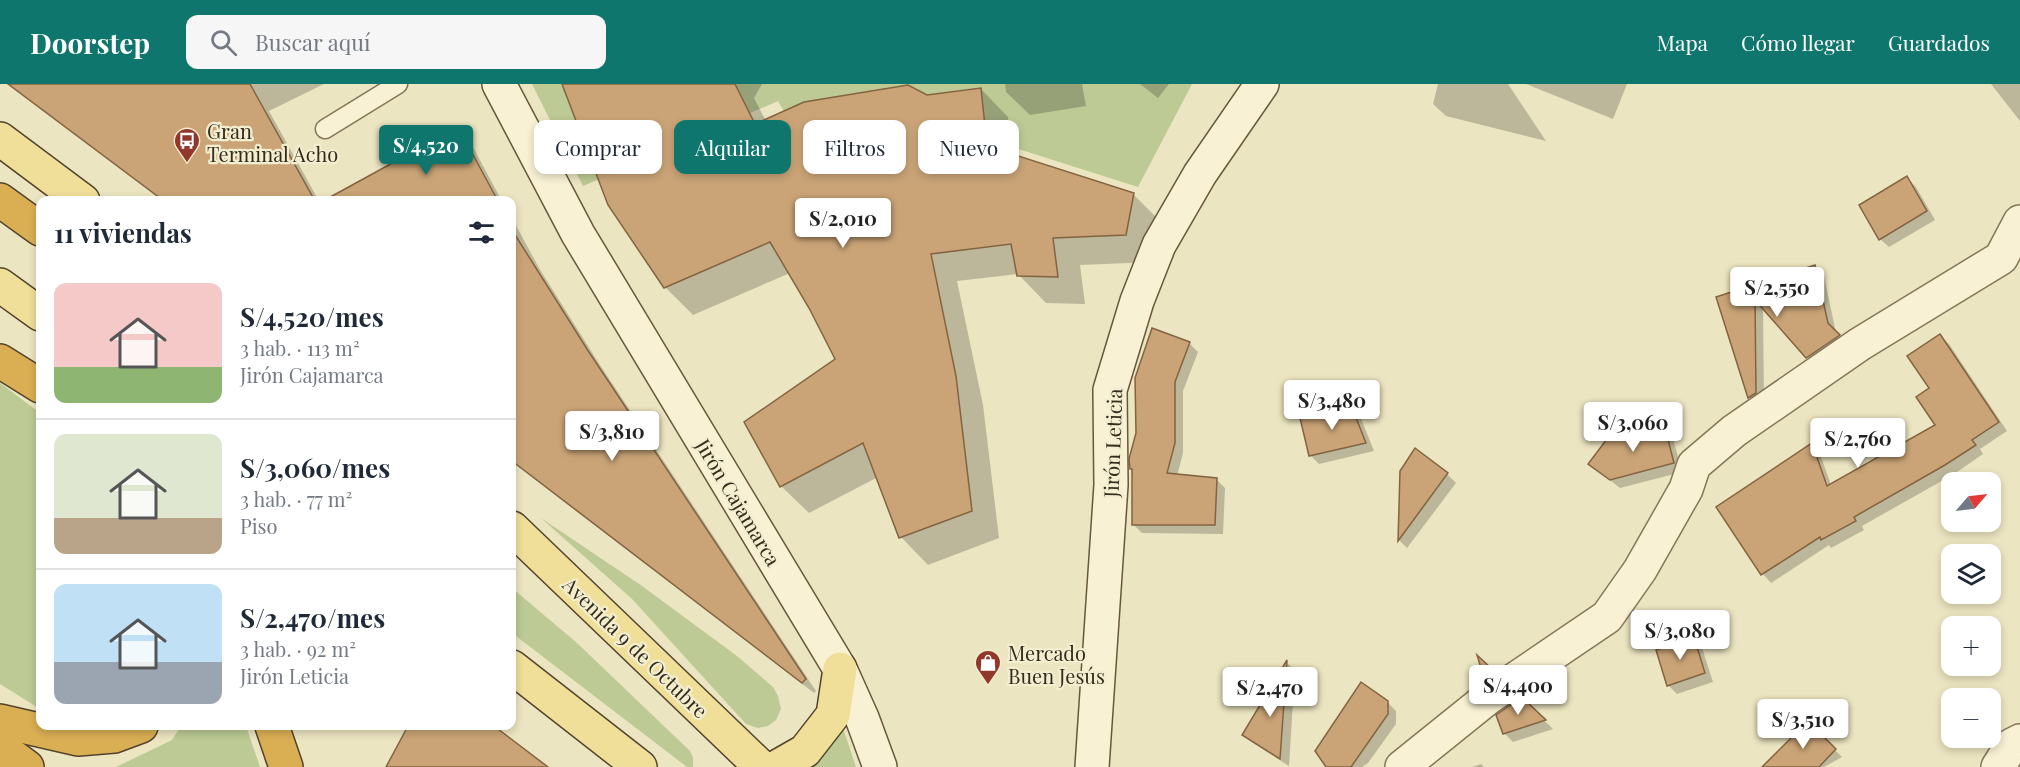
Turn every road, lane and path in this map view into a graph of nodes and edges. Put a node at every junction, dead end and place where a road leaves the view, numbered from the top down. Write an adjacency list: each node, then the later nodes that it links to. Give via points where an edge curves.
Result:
1 (398, 84): 4 (lane)
2 (499, 84): 15 (street, Jirón Cajamarca, via 578,234)
3 (1262, 84): 30 (street, Jirón Leticia, via 1200,174 1159,245 1110,390 1111,485)
4 (325, 129)
5 (0, 139): 6 (main road)
6 (76, 196)
7 (0, 201): 9 (highway)
8 (2020, 222): 31 (street, via 2001,258 1860,344 1734,430 1694,465 1686,489 1640,570 1607,617 1489,697)
9 (36, 226)
10 (0, 285): 11 (main road)
11 (36, 311)
12 (0, 361): 13 (highway)
13 (36, 384)
14 (516, 532): 27 (main road, Avenida 9 de Octubre)
15 (840, 669): 28 (main road, via 833,715 805,751); 29 (street, Jirón Cajamarca)
16 (516, 671): 26 (main road)
17 (0, 721): 18 (highway)
18 (36, 729)
19 (39, 730): 20 (highway, via 78,739 114,736)
20 (130, 730)
21 (273, 730): 25 (highway)
22 (2020, 741): 32 (street)
23 (0, 747): 24 (highway)
24 (27, 767)
25 (286, 767)
26 (640, 767)
27 (761, 767)
28 (777, 767)
29 (880, 767)
30 (1092, 767)
31 (1402, 767)
32 (1998, 767)

